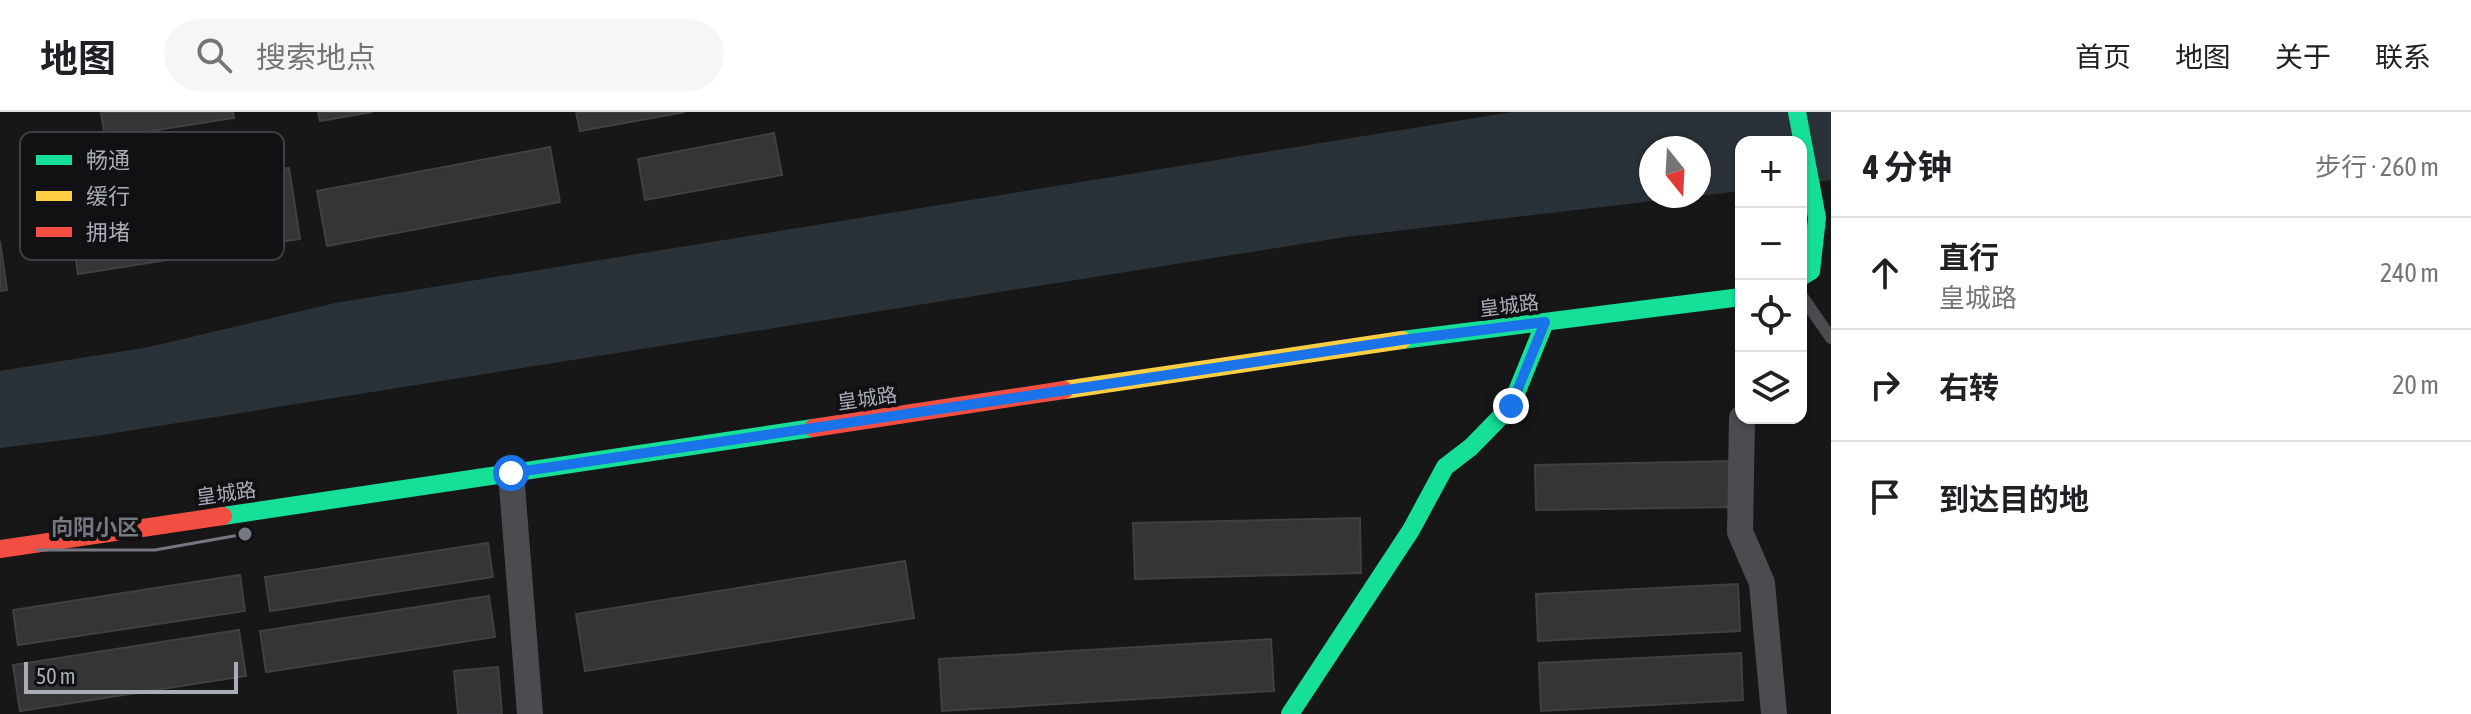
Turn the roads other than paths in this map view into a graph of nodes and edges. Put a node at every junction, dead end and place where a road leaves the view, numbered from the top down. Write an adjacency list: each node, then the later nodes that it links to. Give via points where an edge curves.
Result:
1 (1797, 112): 2 (main road, via 1817,218)
2 (1807, 269)
3 (1831, 269): 4 (main road)
4 (1807, 274)
5 (1735, 298): 7 (main road, 皇城路)
6 (1807, 304): 8 (lane)
7 (1545, 322): 10 (main road, 皇城路); 13 (main road, via 1511,406 1445,467 1411,530)
8 (1831, 338)
9 (1742, 424): 14 (street, via 1740,532 1762,583)
10 (511, 473): 11 (main road, 皇城路); 12 (street)
11 (0, 549)
12 (530, 714)
13 (1290, 714)
14 (1774, 714)

